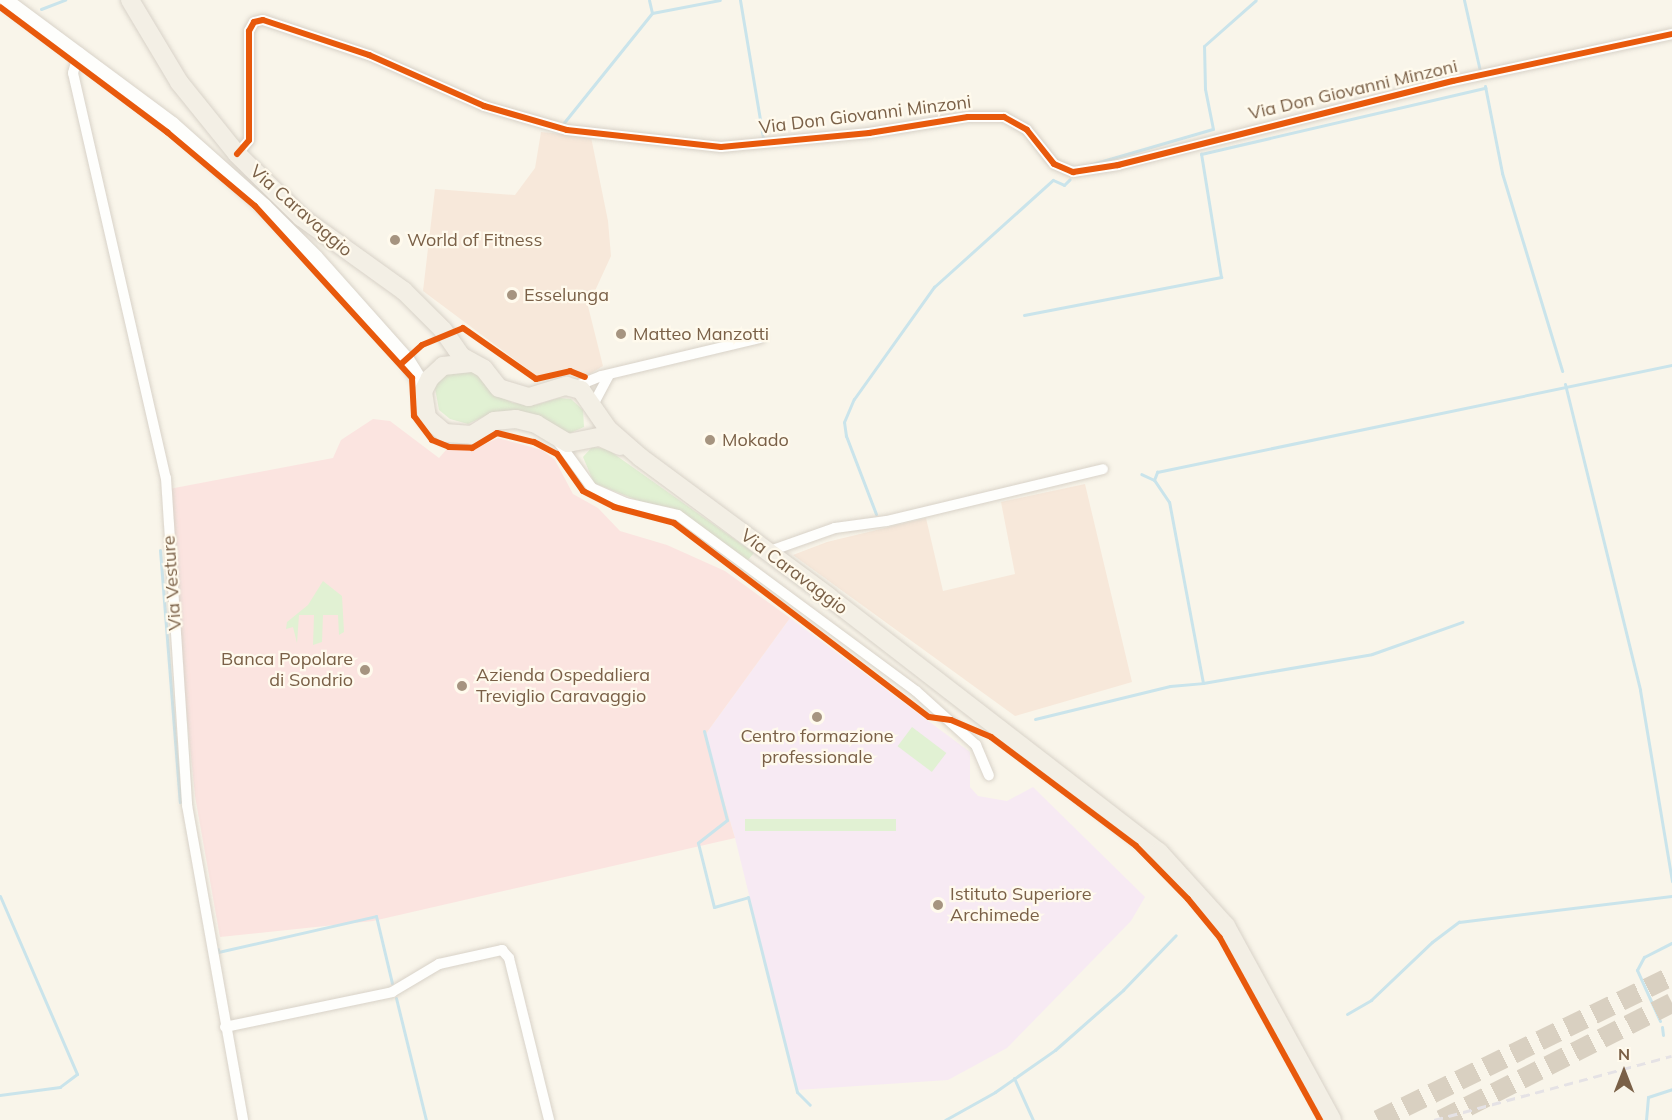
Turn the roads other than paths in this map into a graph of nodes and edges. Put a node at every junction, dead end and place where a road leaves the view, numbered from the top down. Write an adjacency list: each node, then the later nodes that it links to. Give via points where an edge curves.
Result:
1 (5, 0): 4 (street, Via Caravaggio)
2 (130, 0): 5 (main road, Via Caravaggio, via 179,82)
3 (1672, 34): 5 (street, Via Don Giovanni Minzoni, via 1453,81 1118,165 1073,172 1054,165 1018,122 996,116 722,147 567,130 484,106 369,55 263,20 254,22 249,31 249,140)
4 (79, 52): 8 (street, Via Caravaggio, via 172,124 264,207 315,257); 22 (street, Via Vesture, via 73,73 166,478 187,805)
5 (237, 154): 6 (main road, Via Caravaggio, via 301,217 405,291)
6 (429, 314): 9 (main road, Via Caravaggio); 10 (main road, Via Caravaggio, via 443,347)
7 (761, 338): 11 (street, Via Caravaggio)
8 (406, 359): 10 (street, Via Caravaggio, via 424,371); 13 (street, Via Caravaggio, via 418,377)
9 (471, 363): 10 (main road, via 448,364); 12 (main road, Via Caravaggio, via 484,369 507,393 540,396 557,387)
10 (437, 371): 13 (main road, Via Caravaggio)
11 (609, 375): 12 (street, Via Caravaggio); 14 (street)
12 (572, 387): 14 (main road, Via Caravaggio, via 581,390)
13 (423, 395): 15 (main road, Via Caravaggio, via 428,418 451,435 472,435 494,422 516,419 536,424)
14 (595, 408): 16 (main road, via 594,427); 17 (main road, Via Caravaggio)
15 (557, 440): 16 (main road, Via Caravaggio); 19 (street)
16 (583, 440): 17 (main road, Via Caravaggio, via 608,439); 19 (street)
17 (640, 457): 20 (main road, Via Caravaggio)
18 (1103, 469): 20 (street, via 887,521 835,528)
19 (578, 473): 21 (street, via 601,493 678,515 715,541 935,706 976,745)
20 (777, 553): 25 (main road, Via Caravaggio, via 946,689 1124,823 1192,885 1226,926)
21 (989, 775)
22 (225, 1027): 23 (street, Via Vesture); 24 (street, via 392,992 439,964 502,950 509,958)
23 (243, 1120)
24 (549, 1120)
25 (1332, 1120)

